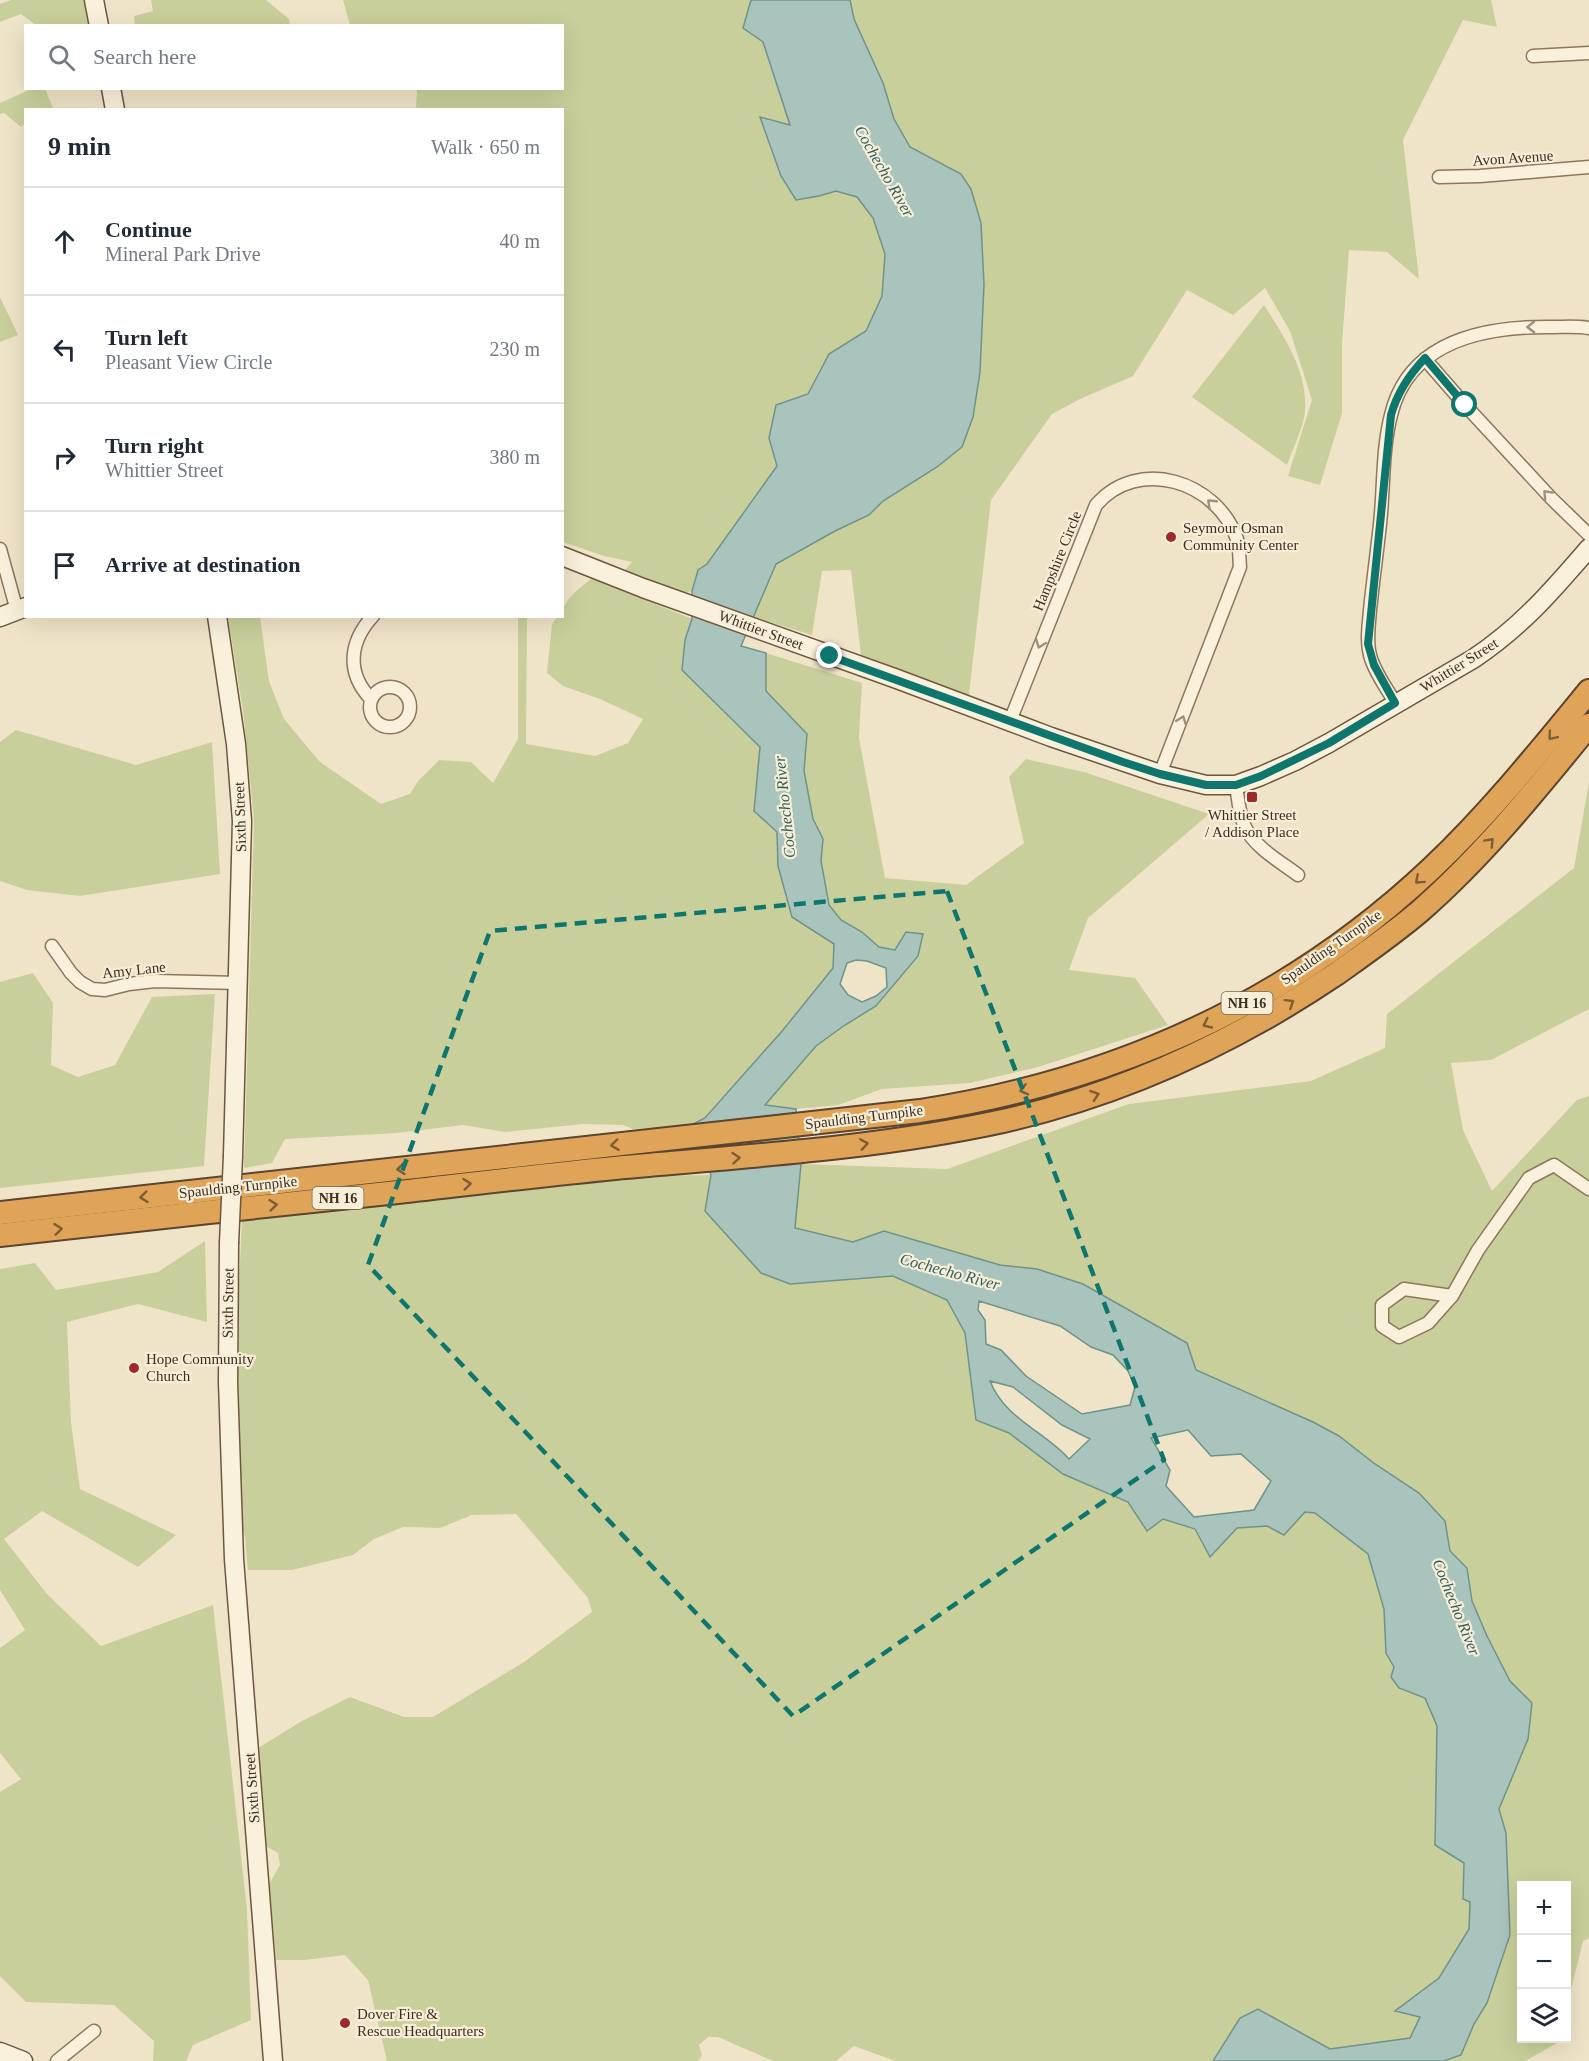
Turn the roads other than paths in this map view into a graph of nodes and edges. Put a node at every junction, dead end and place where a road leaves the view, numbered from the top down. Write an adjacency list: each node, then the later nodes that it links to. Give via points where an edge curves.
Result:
1 (94, 0): 2 (main road)
2 (99, 24)
3 (1589, 53): 4 (street)
4 (1533, 56)
5 (1589, 167): 6 (street, Avon Avenue)
6 (1439, 177)
7 (1589, 328): 8 (street, one-way to 8, via 1521,327 1483,332)
8 (1425, 358): 9 (street, one-way to 8); 18 (street, via 1400,392 1391,415 1368,630 1369,654)
9 (1589, 535)
10 (1589, 548): 18 (main road, Whittier Street, via 1533,612 1495,644)
11 (0, 549): 13 (street)
12 (564, 557): 19 (main road, Whittier Street)
13 (14, 612)
14 (216, 618): 25 (main road, Sixth Street, via 237,744 242,821)
15 (372, 618): 17 (street, via 357,641 353,669 361,689)
16 (1589, 691): 27 (highway, Spaulding Turnpike / NH 16, one-way to 27, via 1474,825 1413,886 1345,940 1248,1003 1205,1025 1088,1072 996,1098 939,1108)
17 (371, 699)
18 (1395, 703): 22 (main road, Whittier Street, via 1329,743)
19 (1010, 721): 21 (main road, Whittier Street); 21 (street, Hampshire Circle, one-way to 19, via 1240,567 1238,541 1223,515 1201,494 1177,482 1128,482 1096,505)
20 (1589, 724): 28 (highway, Spaulding Turnpike / NH 16, one-way to 20, via 615,1168 806,1152 964,1128 1078,1101 1132,1082 1228,1038 1318,986 1391,935 1470,864)
21 (1160, 774): 22 (main road, Whittier Street, via 1206,785)
22 (1236, 785): 23 (street, via 1242,818 1250,835)
23 (1298, 875)
24 (51, 946): 25 (street, Amy Lane, via 71,973 92,989 155,981)
25 (239, 983): 34 (main road, Sixth Street, bridge, via 228,1382 234,1559)
26 (1589, 1189): 29 (street, via 1554,1165 1528,1178 1478,1250)
27 (0, 1213)
28 (0, 1235)
29 (1452, 1296): 29 (street, via 1404,1290 1382,1305 1382,1326 1399,1337 1428,1323)
30 (94, 2031): 33 (street)
31 (0, 2052): 32 (main road)
32 (23, 2061)
33 (57, 2061)
34 (273, 2061)

